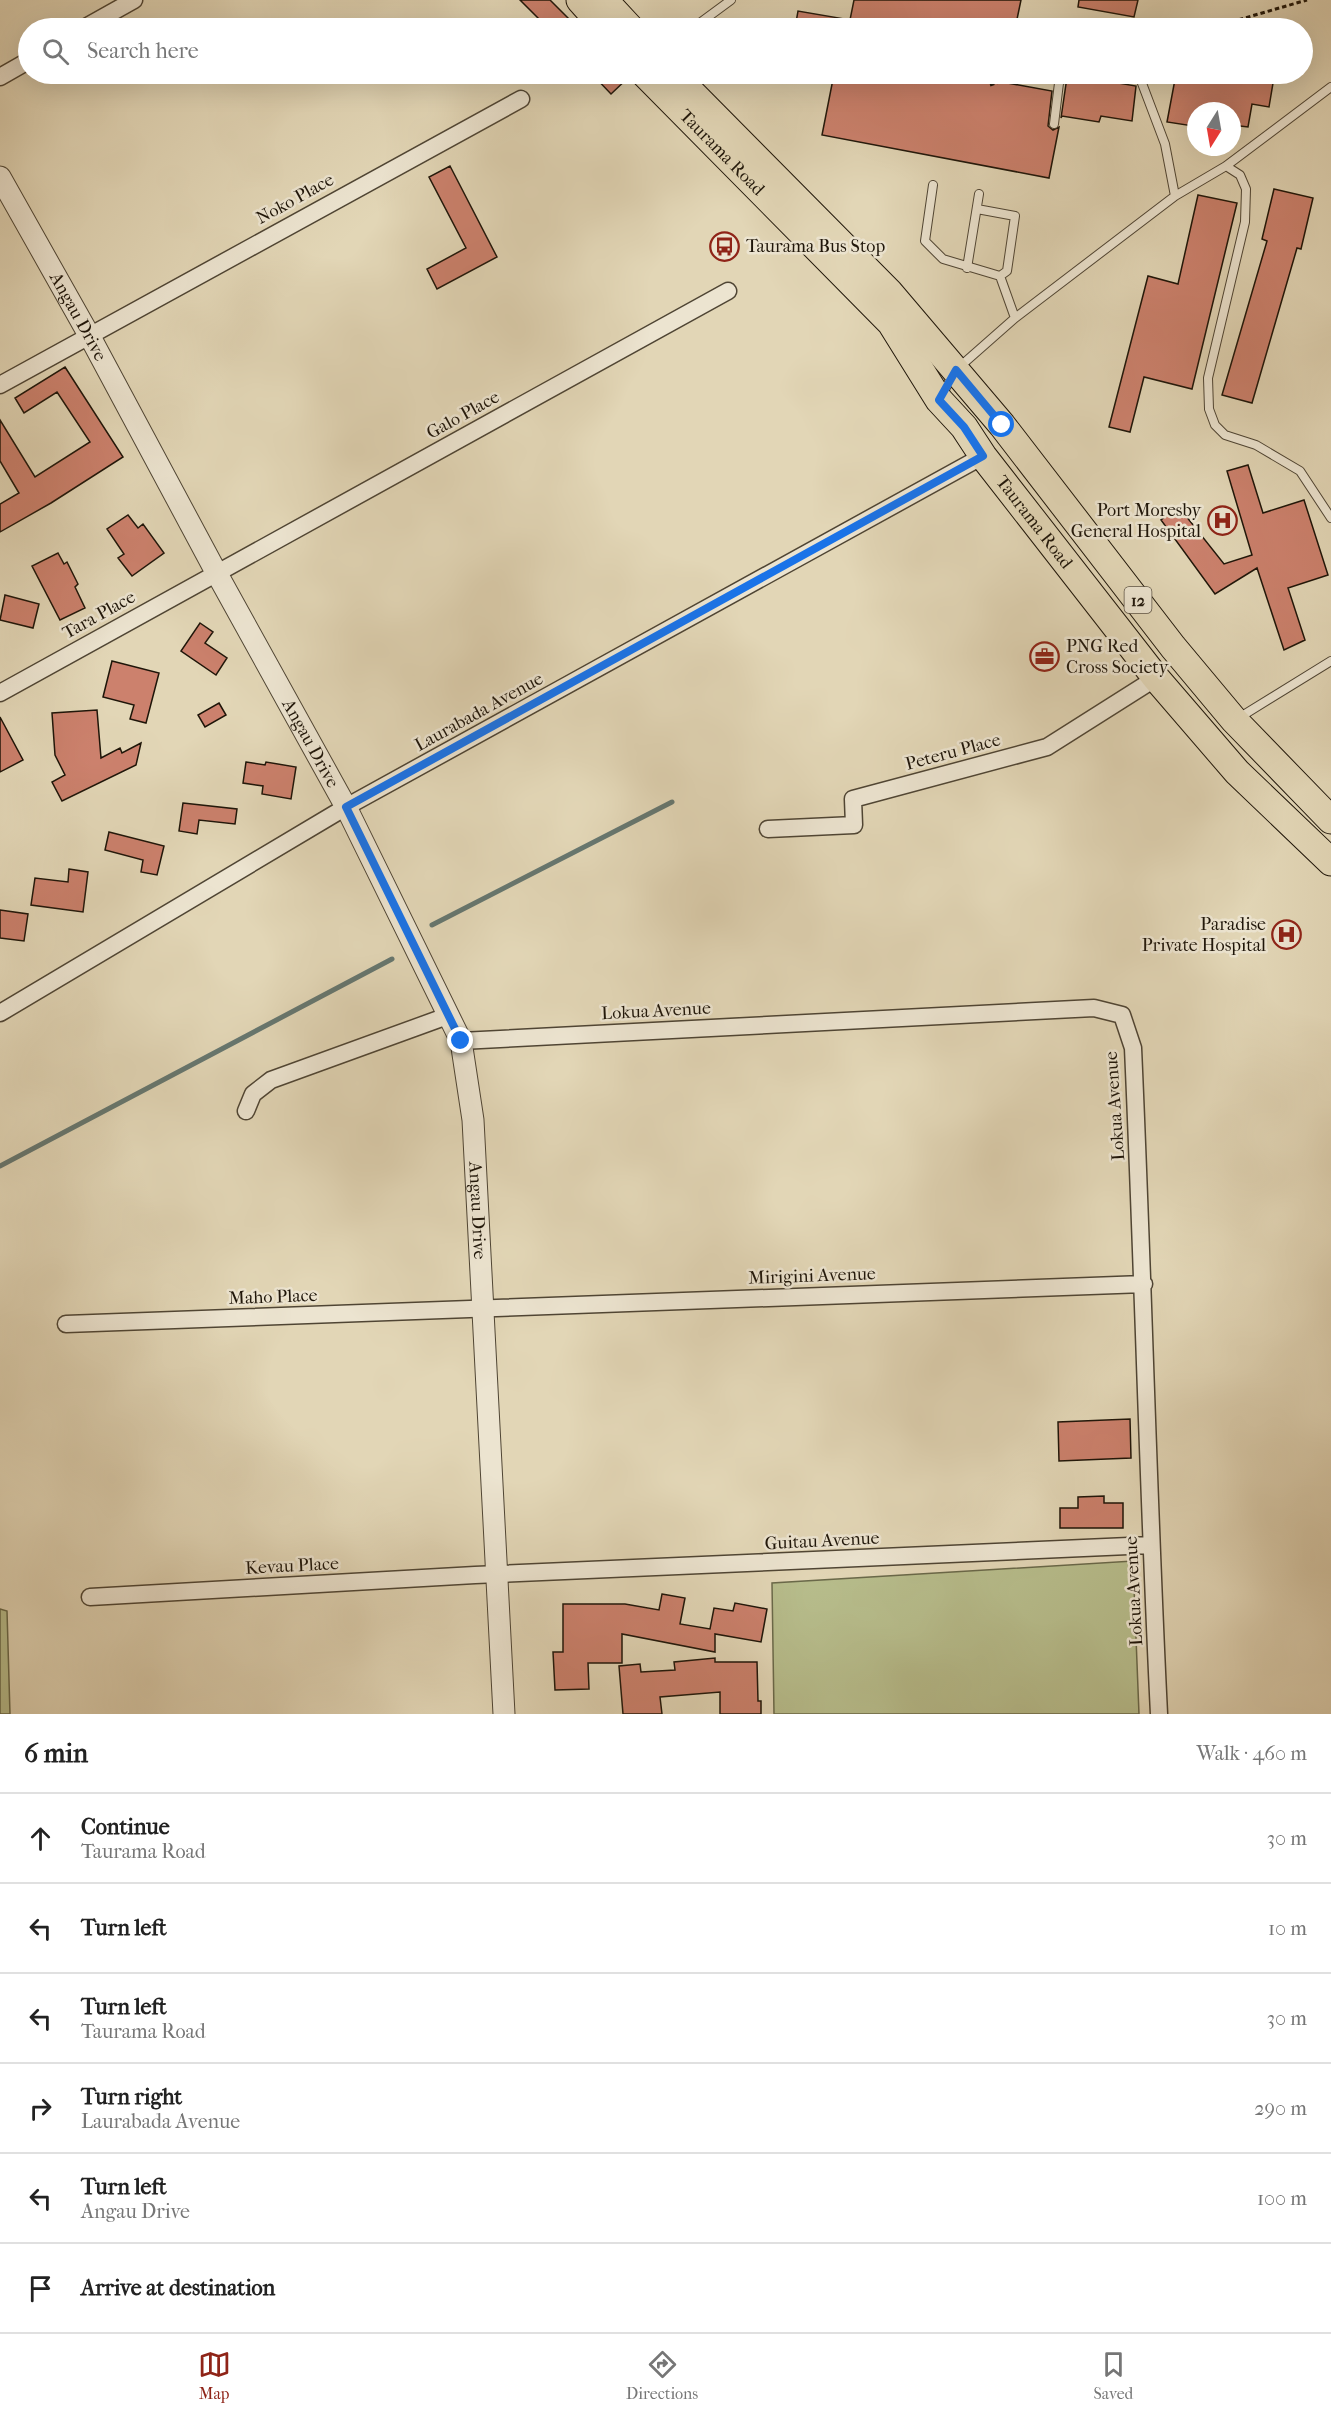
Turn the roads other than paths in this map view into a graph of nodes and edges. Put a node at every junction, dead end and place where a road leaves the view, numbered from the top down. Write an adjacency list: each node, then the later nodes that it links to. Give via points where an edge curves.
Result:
1 (134, 0): 5 (street)
2 (580, 0): 6 (main road)
3 (604, 0): 7 (main road)
4 (731, 0): 8 (lane)
5 (102, 18)
6 (596, 18)
7 (621, 18)
8 (707, 18)
9 (18, 67): 10 (street)
10 (0, 77)
11 (664, 84): 31 (main road, Taurama Road / 12, via 891,323)
12 (665, 84): 29 (main road, Taurama Road / 12, via 889,292)
13 (1059, 84): 17 (lane)
14 (1142, 84): 22 (lane, via 1165,144)
15 (1331, 87): 18 (lane)
16 (521, 99): 28 (street, Noko Place)
17 (1054, 124)
18 (1226, 166): 22 (lane); 33 (lane, via 1240,175 1246,189 1245,222 1208,378 1209,409 1215,425 1225,435 1256,445 1300,471)
19 (0, 177): 28 (street, Angau Drive)
20 (933, 185): 24 (lane, via 925,241 944,259)
21 (980, 194): 23 (lane)
22 (1175, 196): 27 (lane)
23 (977, 208): 24 (lane); 25 (lane, via 1015,216 1007,271)
24 (967, 268): 25 (lane)
25 (1000, 276): 27 (lane)
26 (728, 291): 34 (street, Galo Place)
27 (1015, 318): 29 (lane)
28 (89, 335): 30 (street, Noko Place); 34 (street, Angau Drive)
29 (956, 370): 31 (lane); 38 (main road, Taurama Road / 12)
30 (0, 385)
31 (939, 400): 32 (main road, Taurama Road / 12)
32 (983, 456): 36 (main road, Taurama Road / 12); 39 (street, Laurabada Avenue)
33 (1331, 518)
34 (216, 572): 37 (street, Tara Place); 39 (street, Angau Drive)
35 (1331, 661): 38 (lane)
36 (1156, 678): 41 (street, Peteru Place, via 1047,747 853,799 854,825); 42 (main road, Taurama Road / 12, via 1237,772)
37 (0, 693)
38 (1234, 720): 40 (main road, Taurama Road / 12)
39 (346, 807): 43 (street, Laurabada Avenue); 44 (street, Angau Drive)
40 (1331, 820)
41 (768, 829)
42 (1331, 862)
43 (0, 1013)
44 (450, 1015): 45 (street, Angau Drive); 46 (street, via 271,1080 254,1094)
45 (461, 1041): 47 (street, Lokua Avenue, via 1094,1008 1122,1014 1133,1048); 48 (street, Angau Drive, via 473,1120)
46 (246, 1111)
47 (1144, 1284): 48 (street, Mirigini Avenue); 50 (street, Lokua Avenue)
48 (482, 1308): 49 (street, Maho Place); 51 (street, Angau Drive)
49 (66, 1324)
50 (1151, 1545): 51 (street, Guitau Avenue); 54 (street, Lokua Avenue)
51 (496, 1575): 52 (street, Kevau Place); 53 (street, Angau Drive)
52 (90, 1597)
53 (504, 1714)
54 (1159, 1714)

